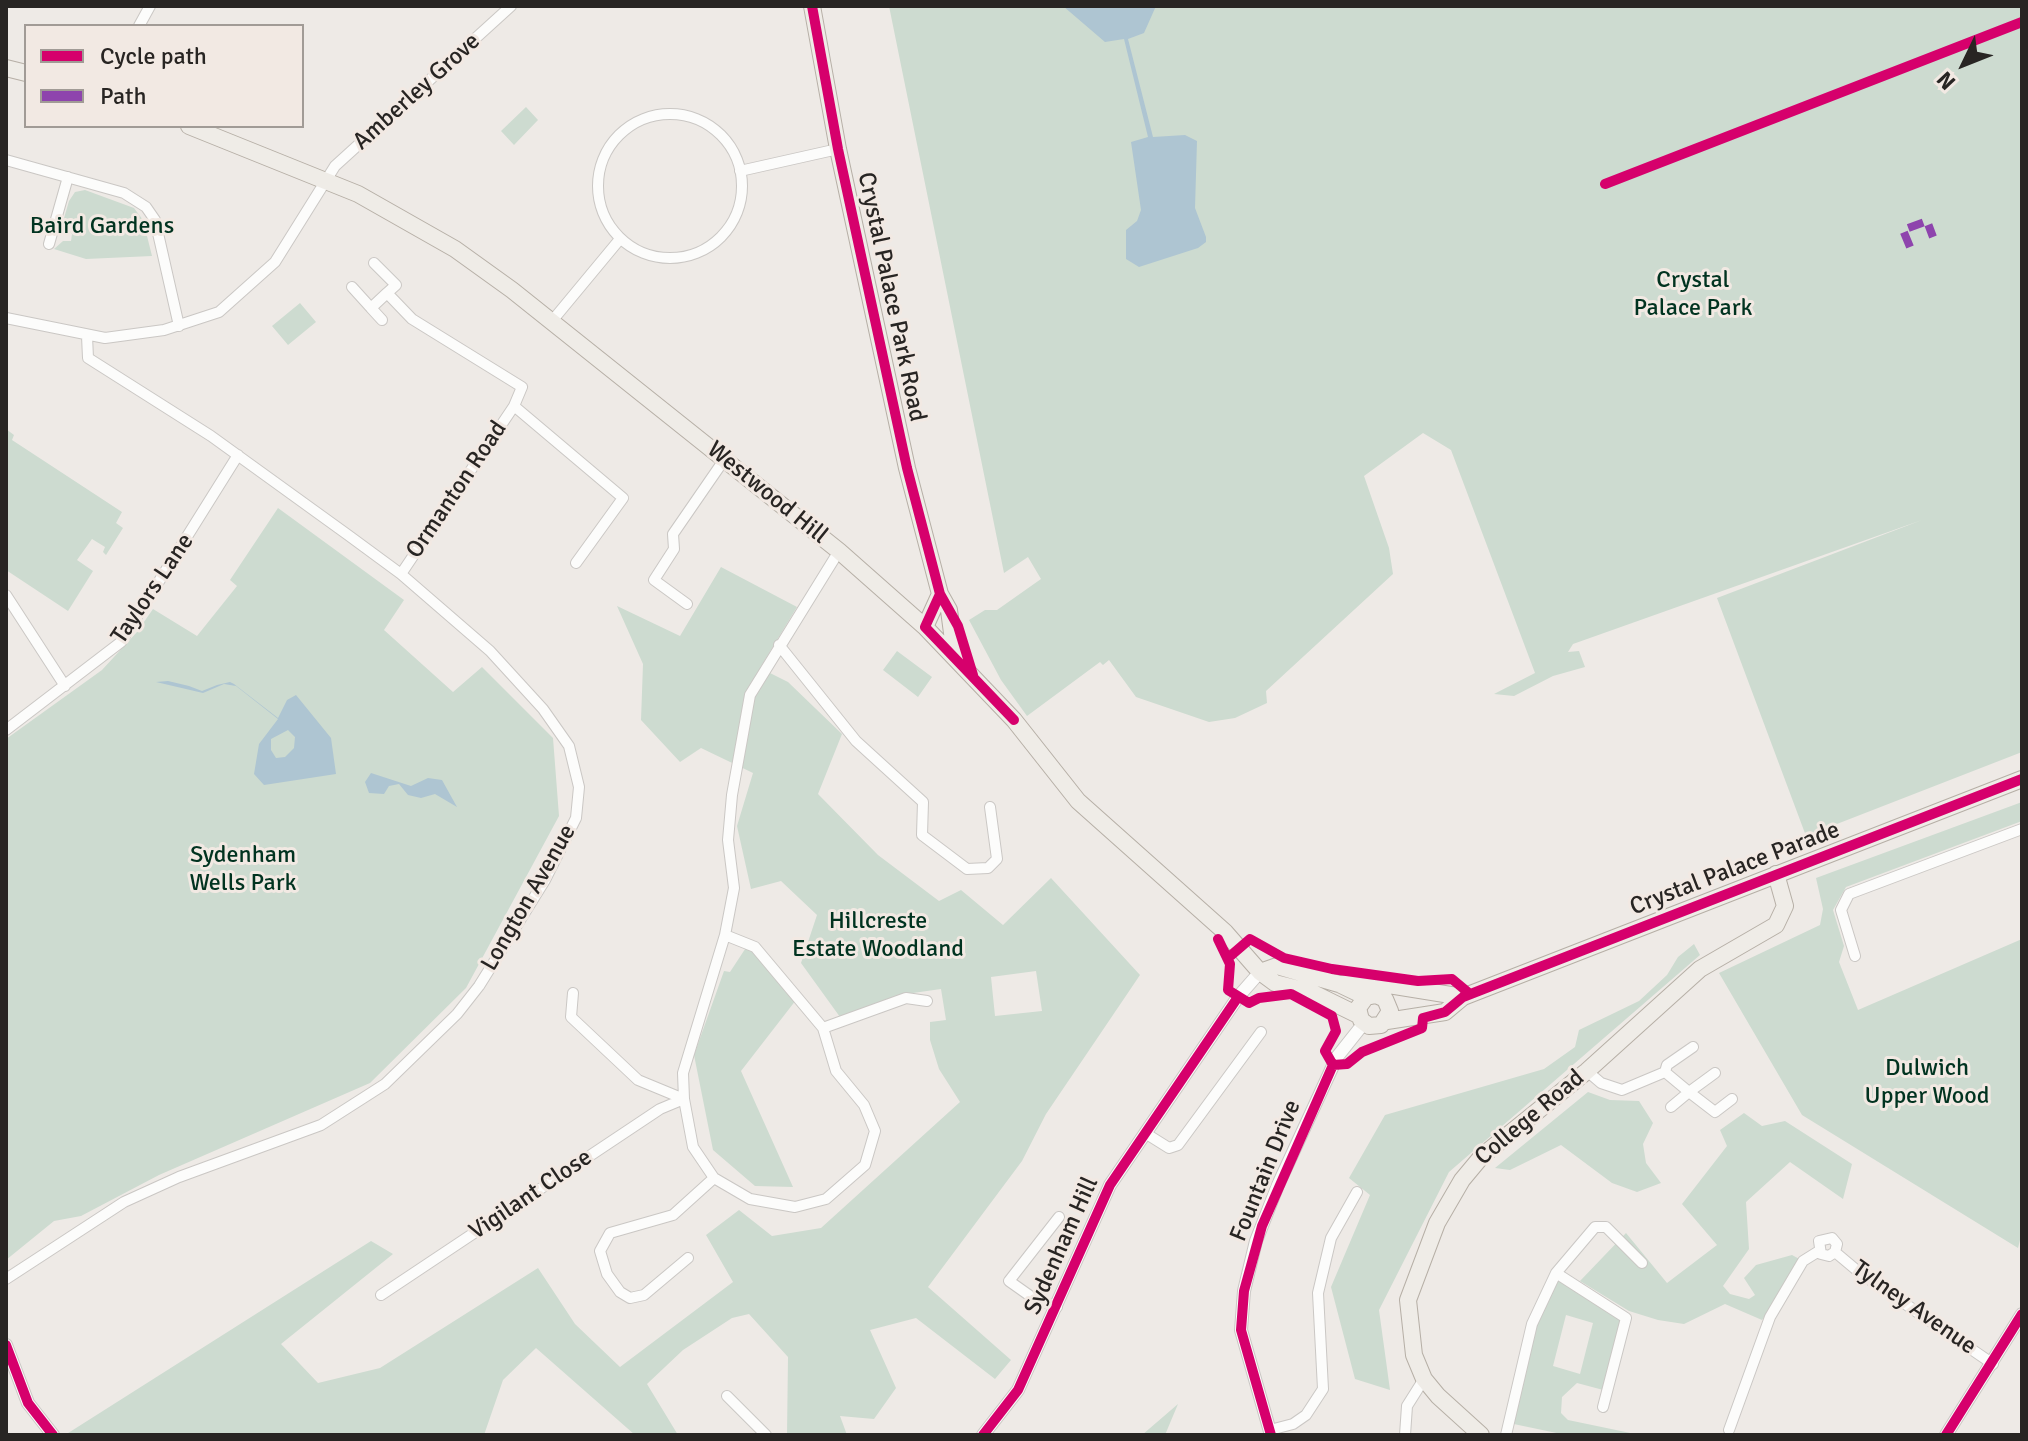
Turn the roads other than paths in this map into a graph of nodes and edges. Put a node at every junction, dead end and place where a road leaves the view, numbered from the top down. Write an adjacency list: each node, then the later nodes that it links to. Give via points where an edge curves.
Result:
1 (150, 6): 4 (street)
2 (511, 6): 10 (street, Amberley Grove, via 335,166)
3 (812, 6): 6 (main road, Crystal Palace Park Road)
4 (140, 24)
5 (194, 128): 10 (main road, Westwood Hill)
6 (838, 149): 8 (street); 28 (main road, Crystal Palace Park Road, via 907,468)
7 (6, 160): 9 (street)
8 (740, 171): 11 (street, via 738,212 711,246 678,258 658,257); 11 (street, via 725,140 702,122 668,114 639,121 611,145 598,178 607,220)
9 (68, 177): 12 (street); 20 (street, via 124,193 146,207 155,220)
10 (325, 181): 19 (main road, Westwood Hill, via 455,249); 20 (street, Amberley Grove, via 275,262 260,277 219,312)
11 (620, 239): 19 (street)
12 (49, 244)
13 (374, 263): 15 (street, Ormanton Road, via 396,285)
14 (352, 287): 16 (street)
15 (387, 293): 16 (street); 22 (street, Ormanton Road, via 412,319 522,387)
16 (371, 308): 18 (street)
17 (6, 318): 21 (street, Amberley Grove)
18 (382, 320)
19 (552, 321): 24 (main road, Westwood Hill)
20 (179, 326): 21 (street, Amberley Grove, via 124,337)
21 (87, 336): 23 (street, Longton Avenue, via 88,358)
22 (514, 406): 26 (street, Ormanton Road, via 623,498); 27 (street, Ormanton Road)
23 (238, 455): 27 (street, Longton Avenue); 36 (street, Taylors Lane, via 134,626)
24 (724, 460): 25 (main road, Westwood Hill); 30 (street, via 673,534 674,549 654,580)
25 (839, 551): 32 (main road, Westwood Hill); 33 (street)
26 (576, 563)
27 (401, 574): 72 (street, Longton Avenue, via 490,651 569,746 579,787 576,818 545,880 457,1014 366,1100 321,1125 136,1196)
28 (940, 594): 31 (main road, Crystal Palace Park Road); 32 (main road)
29 (6, 595): 36 (street)
30 (687, 604)
31 (949, 610): 34 (main road, Crystal Palace Park Road); 35 (main road)
32 (925, 627): 34 (main road, Westwood Hill)
33 (779, 645): 39 (street, via 856,741 923,802 922,835 967,869 988,868 997,859); 42 (street, via 750,695 732,795 728,840 734,888)
34 (955, 656): 35 (main road, Westwood Hill)
35 (973, 675): 44 (main road, Westwood Hill, via 1078,801 1225,932)
36 (65, 686): 37 (street, Taylors Lane)
37 (6, 730)
38 (2022, 779): 41 (main road, Crystal Palace Parade)
39 (990, 807)
40 (2022, 829): 43 (street, via 1849,894 1841,910)
41 (1776, 874): 49 (main road, Crystal Palace Parade); 56 (main road, College Road, via 1785,906 1776,925 1703,967)
42 (725, 935): 53 (street, via 755,947); 60 (street, via 683,1073)
43 (1855, 956)
44 (1260, 972): 45 (main road, via 1277,966); 51 (main road, Westwood Hill); 63 (street, Sydenham Hill)
45 (1339, 984): 46 (main road); 48 (main road)
46 (1384, 992): 48 (main road); 49 (main road); 52 (main road, via 1390,1011)
47 (573, 993): 60 (street, via 571,1017 582,1028 638,1080)
48 (1366, 997): 51 (main road, via 1359,1005)
49 (1463, 997): 52 (main road, Crystal Palace Parade, via 1445,1012)
50 (927, 1001): 53 (street, via 906,998)
51 (1361, 1019): 52 (main road, via 1375,1027); 82 (street, Fountain Drive, via 1337,1057 1278,1185 1244,1291 1241,1330)
52 (1387, 1021)
53 (823, 1028): 64 (street, via 836,1071 864,1105 875,1131 865,1165 826,1199 795,1207 750,1199)
54 (1261, 1032): 63 (street, via 1178,1145 1169,1148)
55 (1693, 1047): 57 (street)
56 (1587, 1071): 57 (street, via 1622,1090); 78 (main road, College Road, via 1478,1160 1434,1228 1408,1300 1412,1346)
57 (1665, 1072): 59 (street)
58 (1715, 1073): 59 (street)
59 (1689, 1092): 61 (street, via 1715,1112); 62 (street)
60 (684, 1099): 64 (street, via 693,1147); 73 (street, Vigilant Close, via 660,1109)
61 (1732, 1099)
62 (1671, 1107)
63 (1145, 1133): 74 (street, Sydenham Hill, via 1110,1185)
64 (714, 1178): 69 (street, via 673,1215 610,1233 600,1251 607,1274 630,1298 644,1295)
65 (1357, 1192): 82 (street, via 1331,1238 1318,1293 1323,1389 1306,1415)
66 (1059, 1217): 74 (street, via 1009,1281)
67 (1819, 1251): 68 (street, Tylney Avenue, via 1829,1256); 68 (street, Tylney Avenue, via 1819,1241 1829,1237 1835,1241); 81 (street, via 1803,1261 1770,1317)
68 (1835, 1252): 77 (street, Tylney Avenue)
69 (688, 1258)
70 (1642, 1263): 71 (street, via 1606,1227 1595,1227)
71 (1556, 1273): 80 (street, via 1626,1318); 88 (street, via 1532,1324)
72 (6, 1279)
73 (381, 1295)
74 (1057, 1307): 85 (street, Sydenham Hill, via 1018,1390)
75 (2022, 1314): 77 (street)
76 (6, 1345): 83 (street, via 28,1403)
77 (1993, 1364): 89 (street)
78 (1424, 1379): 86 (street, via 1407,1406); 87 (main road)
79 (727, 1396): 84 (street)
80 (1603, 1407)
81 (1729, 1430)
82 (1271, 1432)
83 (53, 1435)
84 (766, 1435)
85 (983, 1435)
86 (1405, 1435)
87 (1481, 1435)
88 (1506, 1435)
89 (1946, 1435)

